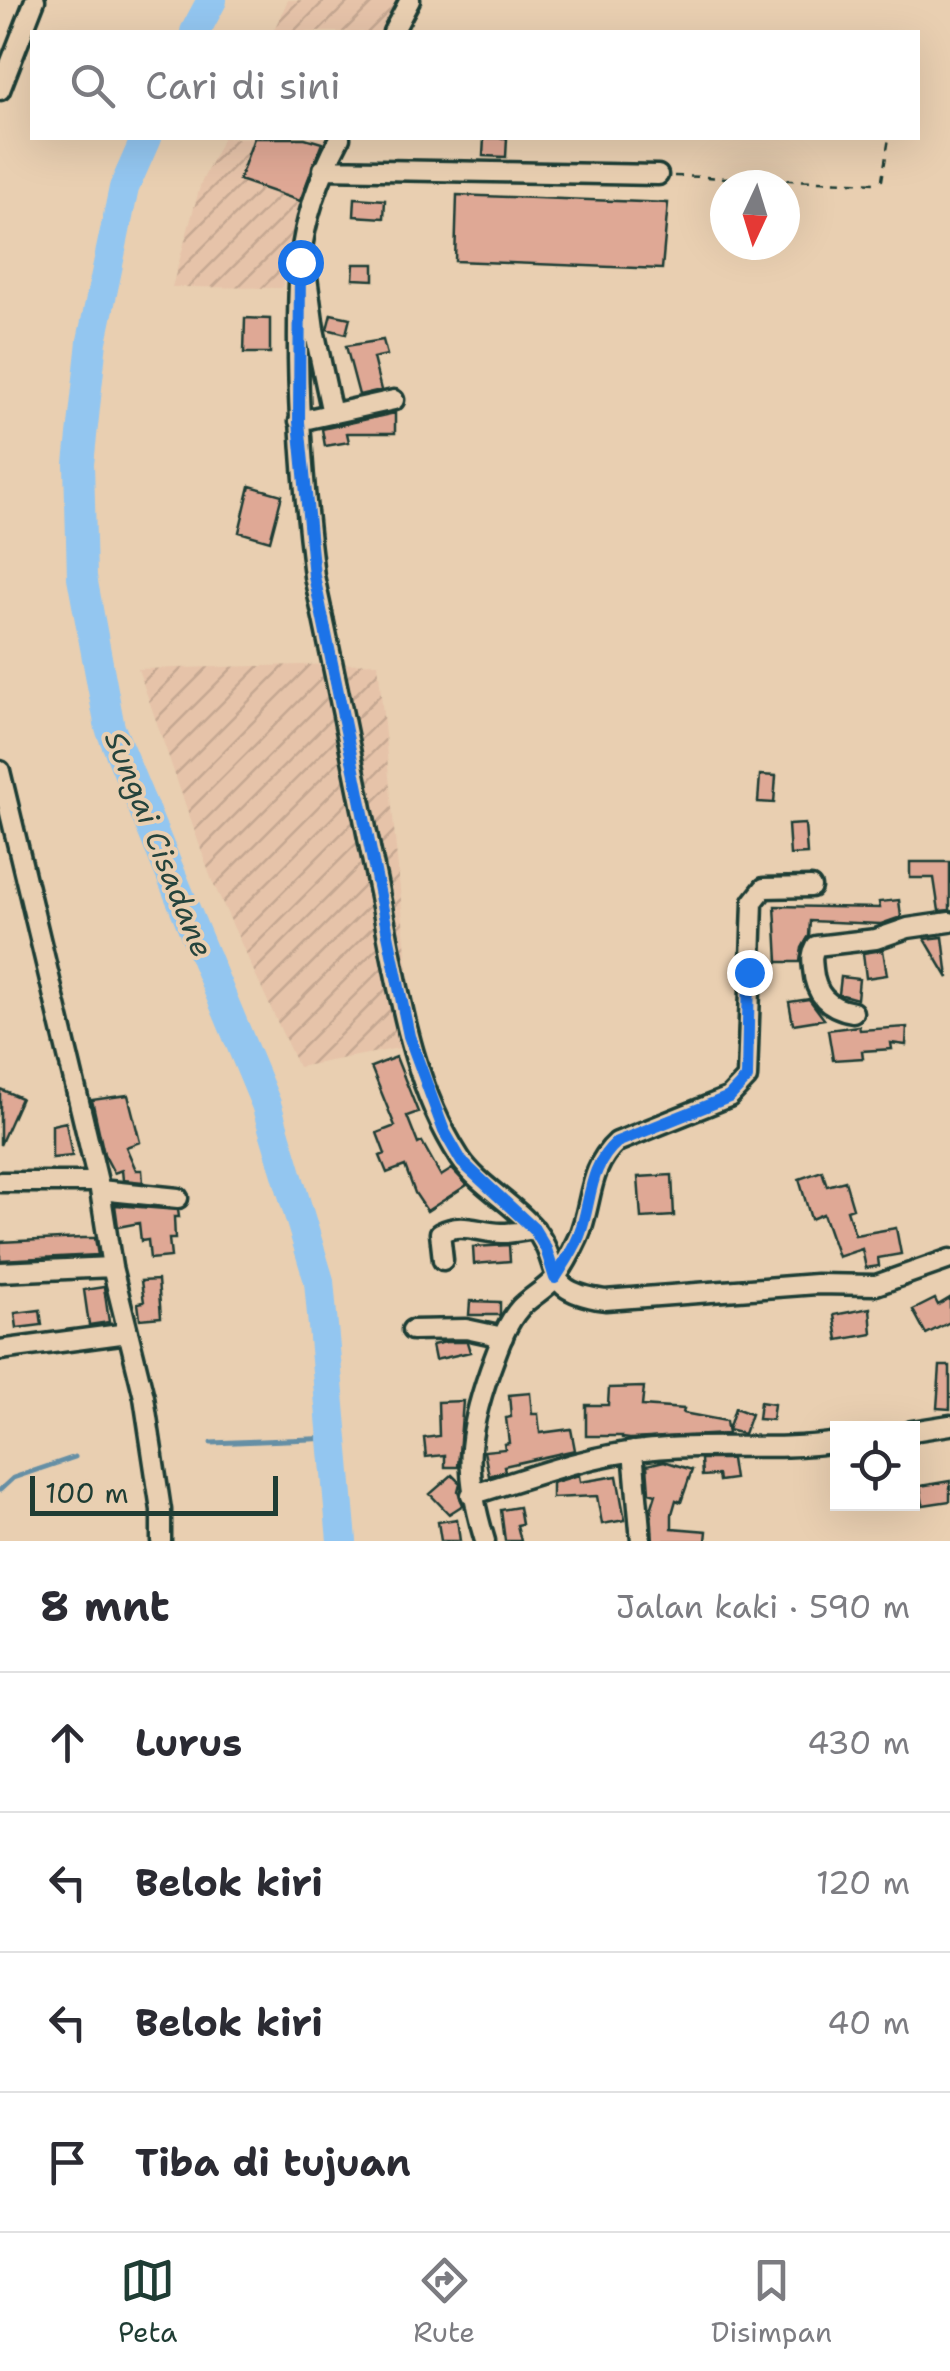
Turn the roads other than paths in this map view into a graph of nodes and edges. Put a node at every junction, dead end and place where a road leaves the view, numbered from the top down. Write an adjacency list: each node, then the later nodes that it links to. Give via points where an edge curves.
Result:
1 (34, 0): 4 (street)
2 (410, 0): 3 (street)
3 (394, 30)
4 (8, 43): 5 (street)
5 (0, 90)
6 (339, 140): 7 (street)
7 (323, 169): 8 (street); 9 (street)
8 (658, 175)
9 (302, 238): 11 (street); 12 (street)
10 (394, 400): 11 (street)
11 (332, 414): 12 (street)
12 (299, 422): 20 (street, via 314,576 409,1036 462,1162)
13 (0, 771): 18 (street)
14 (811, 887): 25 (street, via 764,888 753,902 747,1078 729,1097 606,1152 592,1179 579,1237)
15 (950, 922): 16 (street, via 816,946 816,991 835,1008)
16 (853, 1012)
17 (0, 1182): 18 (street)
18 (99, 1186): 19 (street); 23 (street)
19 (178, 1198)
20 (534, 1229): 22 (street, via 445,1229 438,1240); 25 (street)
21 (950, 1259): 25 (street, via 876,1284 605,1300 579,1296)
22 (443, 1260)
23 (112, 1267): 24 (street); 27 (street)
24 (0, 1272)
25 (555, 1278): 28 (street, via 519,1309)
26 (412, 1330): 28 (street)
27 (128, 1334): 29 (street); 35 (street, via 144,1398)
28 (502, 1336): 34 (street, via 474,1422)
29 (0, 1350)
30 (950, 1425): 31 (street)
31 (920, 1430)
32 (830, 1443): 33 (street)
33 (633, 1451): 34 (street); 37 (street)
34 (471, 1495): 36 (street)
35 (161, 1541)
36 (485, 1541)
37 (641, 1541)

